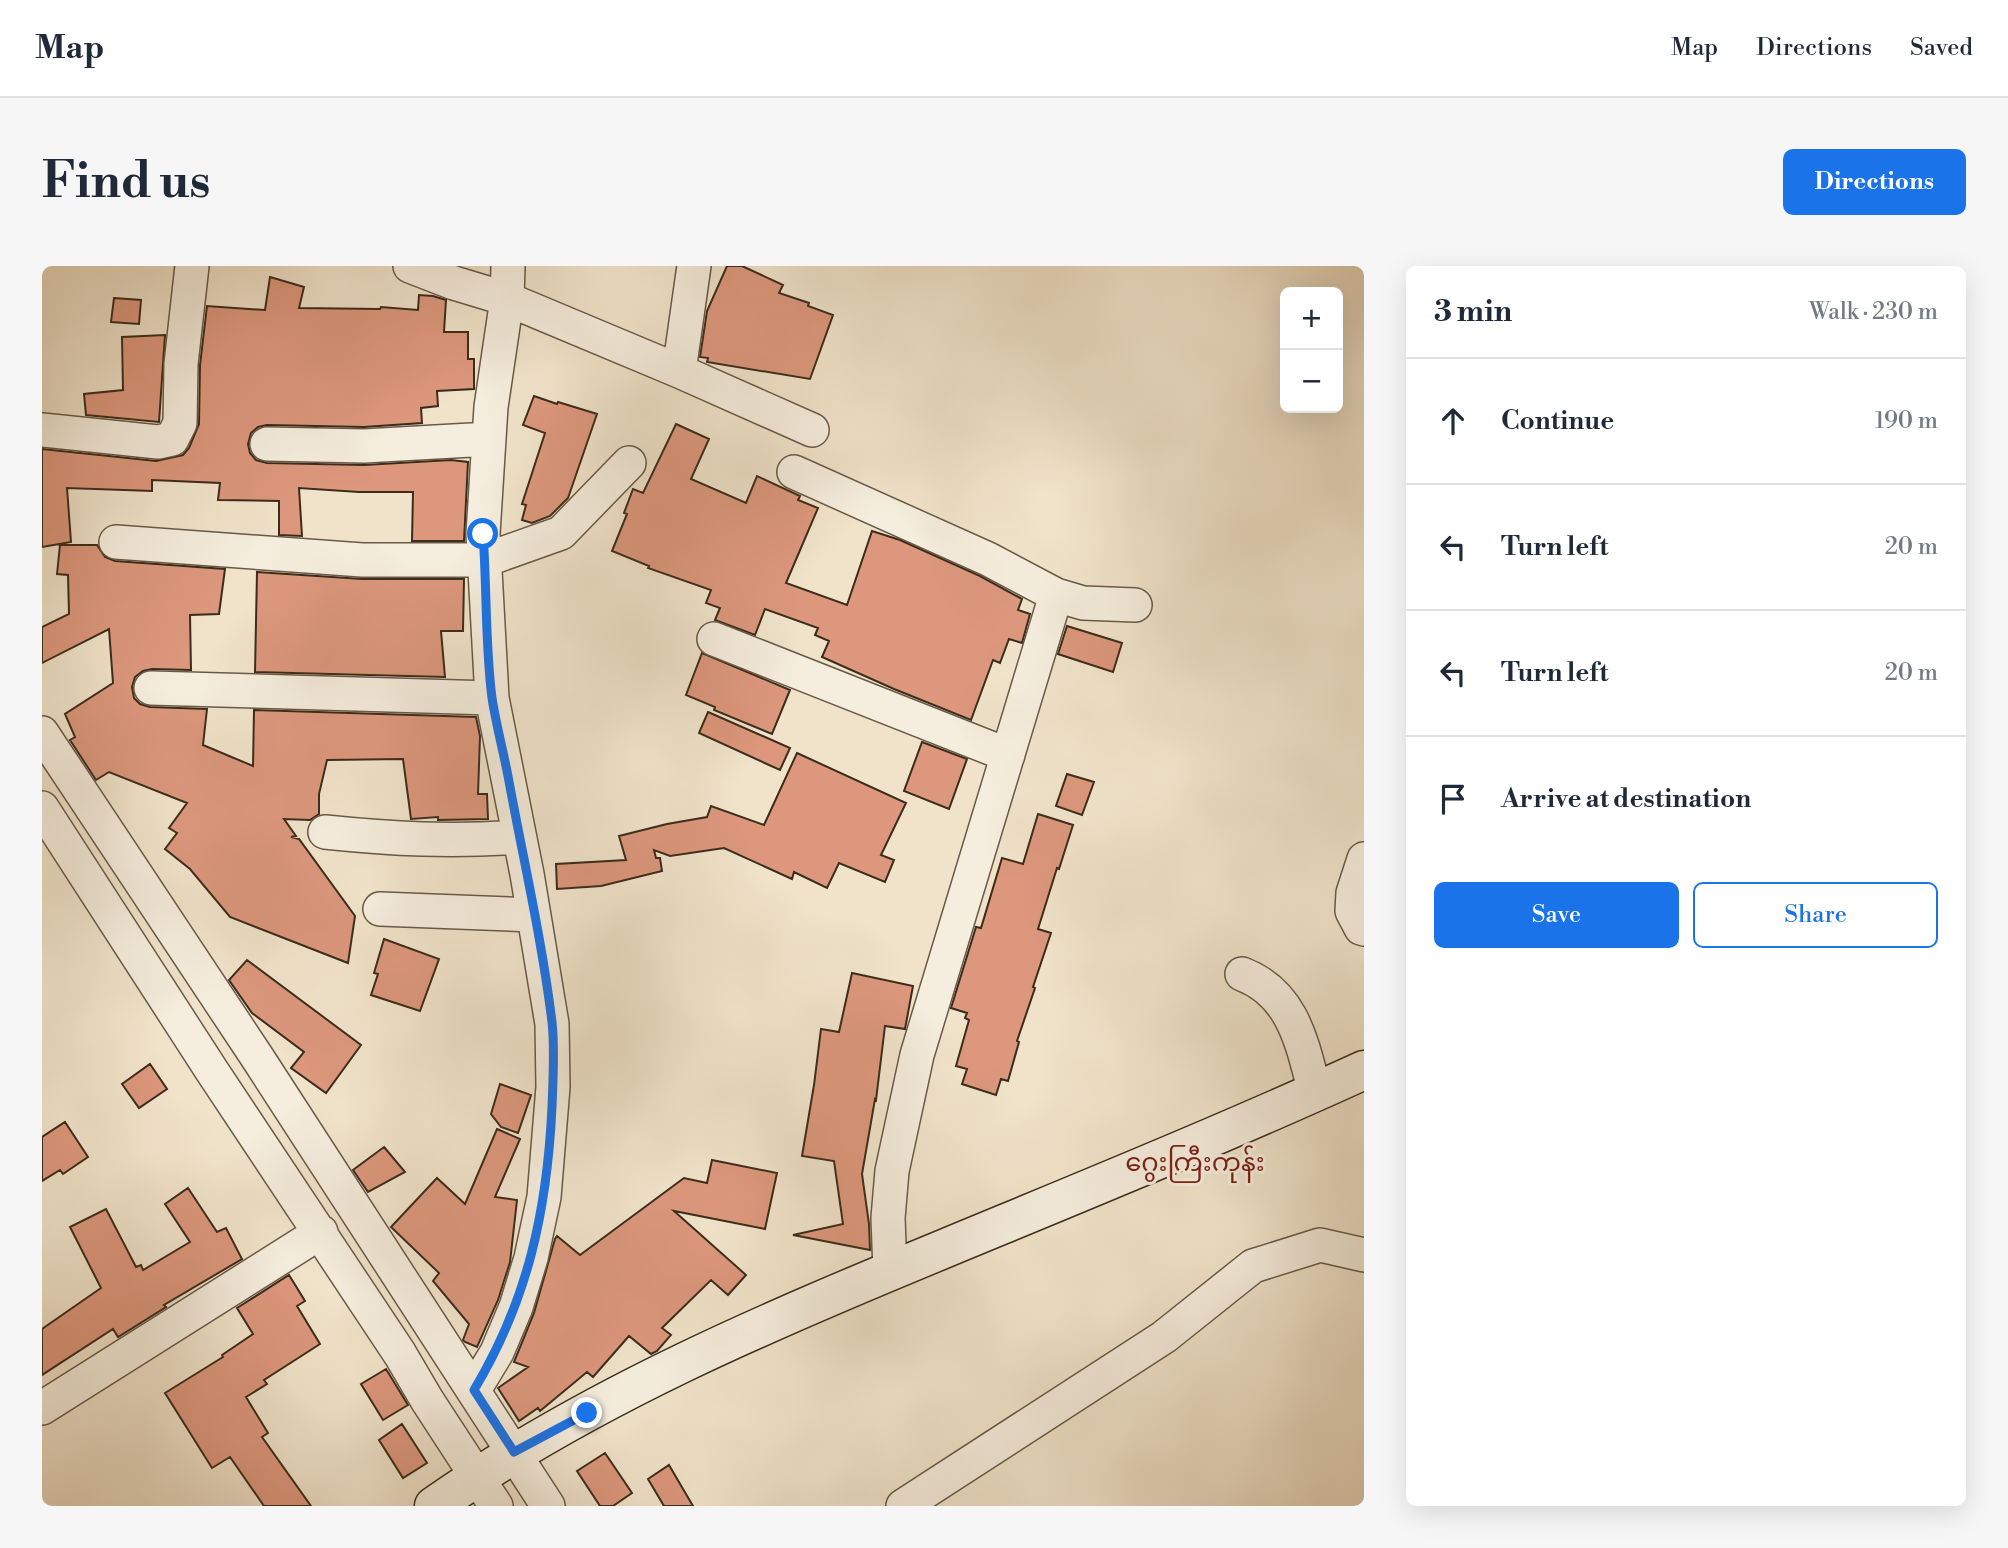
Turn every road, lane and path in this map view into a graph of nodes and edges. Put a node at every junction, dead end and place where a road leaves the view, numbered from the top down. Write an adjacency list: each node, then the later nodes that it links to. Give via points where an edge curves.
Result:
1 (192, 266): 7 (street, via 180,423 172,439 158,442)
2 (410, 266): 5 (street)
3 (508, 266): 5 (street)
4 (694, 266): 6 (street)
5 (507, 299): 6 (street); 9 (street)
6 (679, 371): 8 (street)
7 (42, 430)
8 (812, 430)
9 (489, 439): 10 (street, via 364,446); 14 (street)
10 (267, 444)
11 (629, 463): 14 (street, via 561,533)
12 (794, 472): 15 (street, via 988,559)
13 (116, 542): 14 (street, via 362,560)
14 (485, 560): 19 (street)
15 (1056, 595): 16 (street, via 1083,603); 21 (street)
16 (1135, 605)
17 (714, 639): 21 (street)
18 (151, 688): 19 (street)
19 (492, 698): 24 (street)
20 (42, 733): 35 (street)
21 (1008, 755): 34 (street, via 914,1068 892,1171)
22 (42, 808): 32 (street)
23 (325, 832): 24 (street, via 464,841)
24 (519, 837): 27 (street)
25 (1364, 859): 28 (street, via 1352,911)
26 (380, 909): 27 (street)
27 (533, 915): 35 (street, via 552,1024 553,1087 544,1196 516,1307)
28 (1364, 929)
29 (1242, 974): 31 (street, via 1256,979 1282,1003 1299,1031)
30 (1364, 1070): 31 (street)
31 (1315, 1092): 34 (street)
32 (321, 1232): 36 (street); 37 (street)
33 (1364, 1255): 40 (street, via 1320,1245 1253,1266 1164,1337)
34 (890, 1271): 37 (street, via 691,1358)
35 (474, 1390): 37 (street)
36 (42, 1408)
37 (496, 1472): 38 (street); 39 (street)
38 (434, 1506)
39 (548, 1506)
40 (903, 1506)

